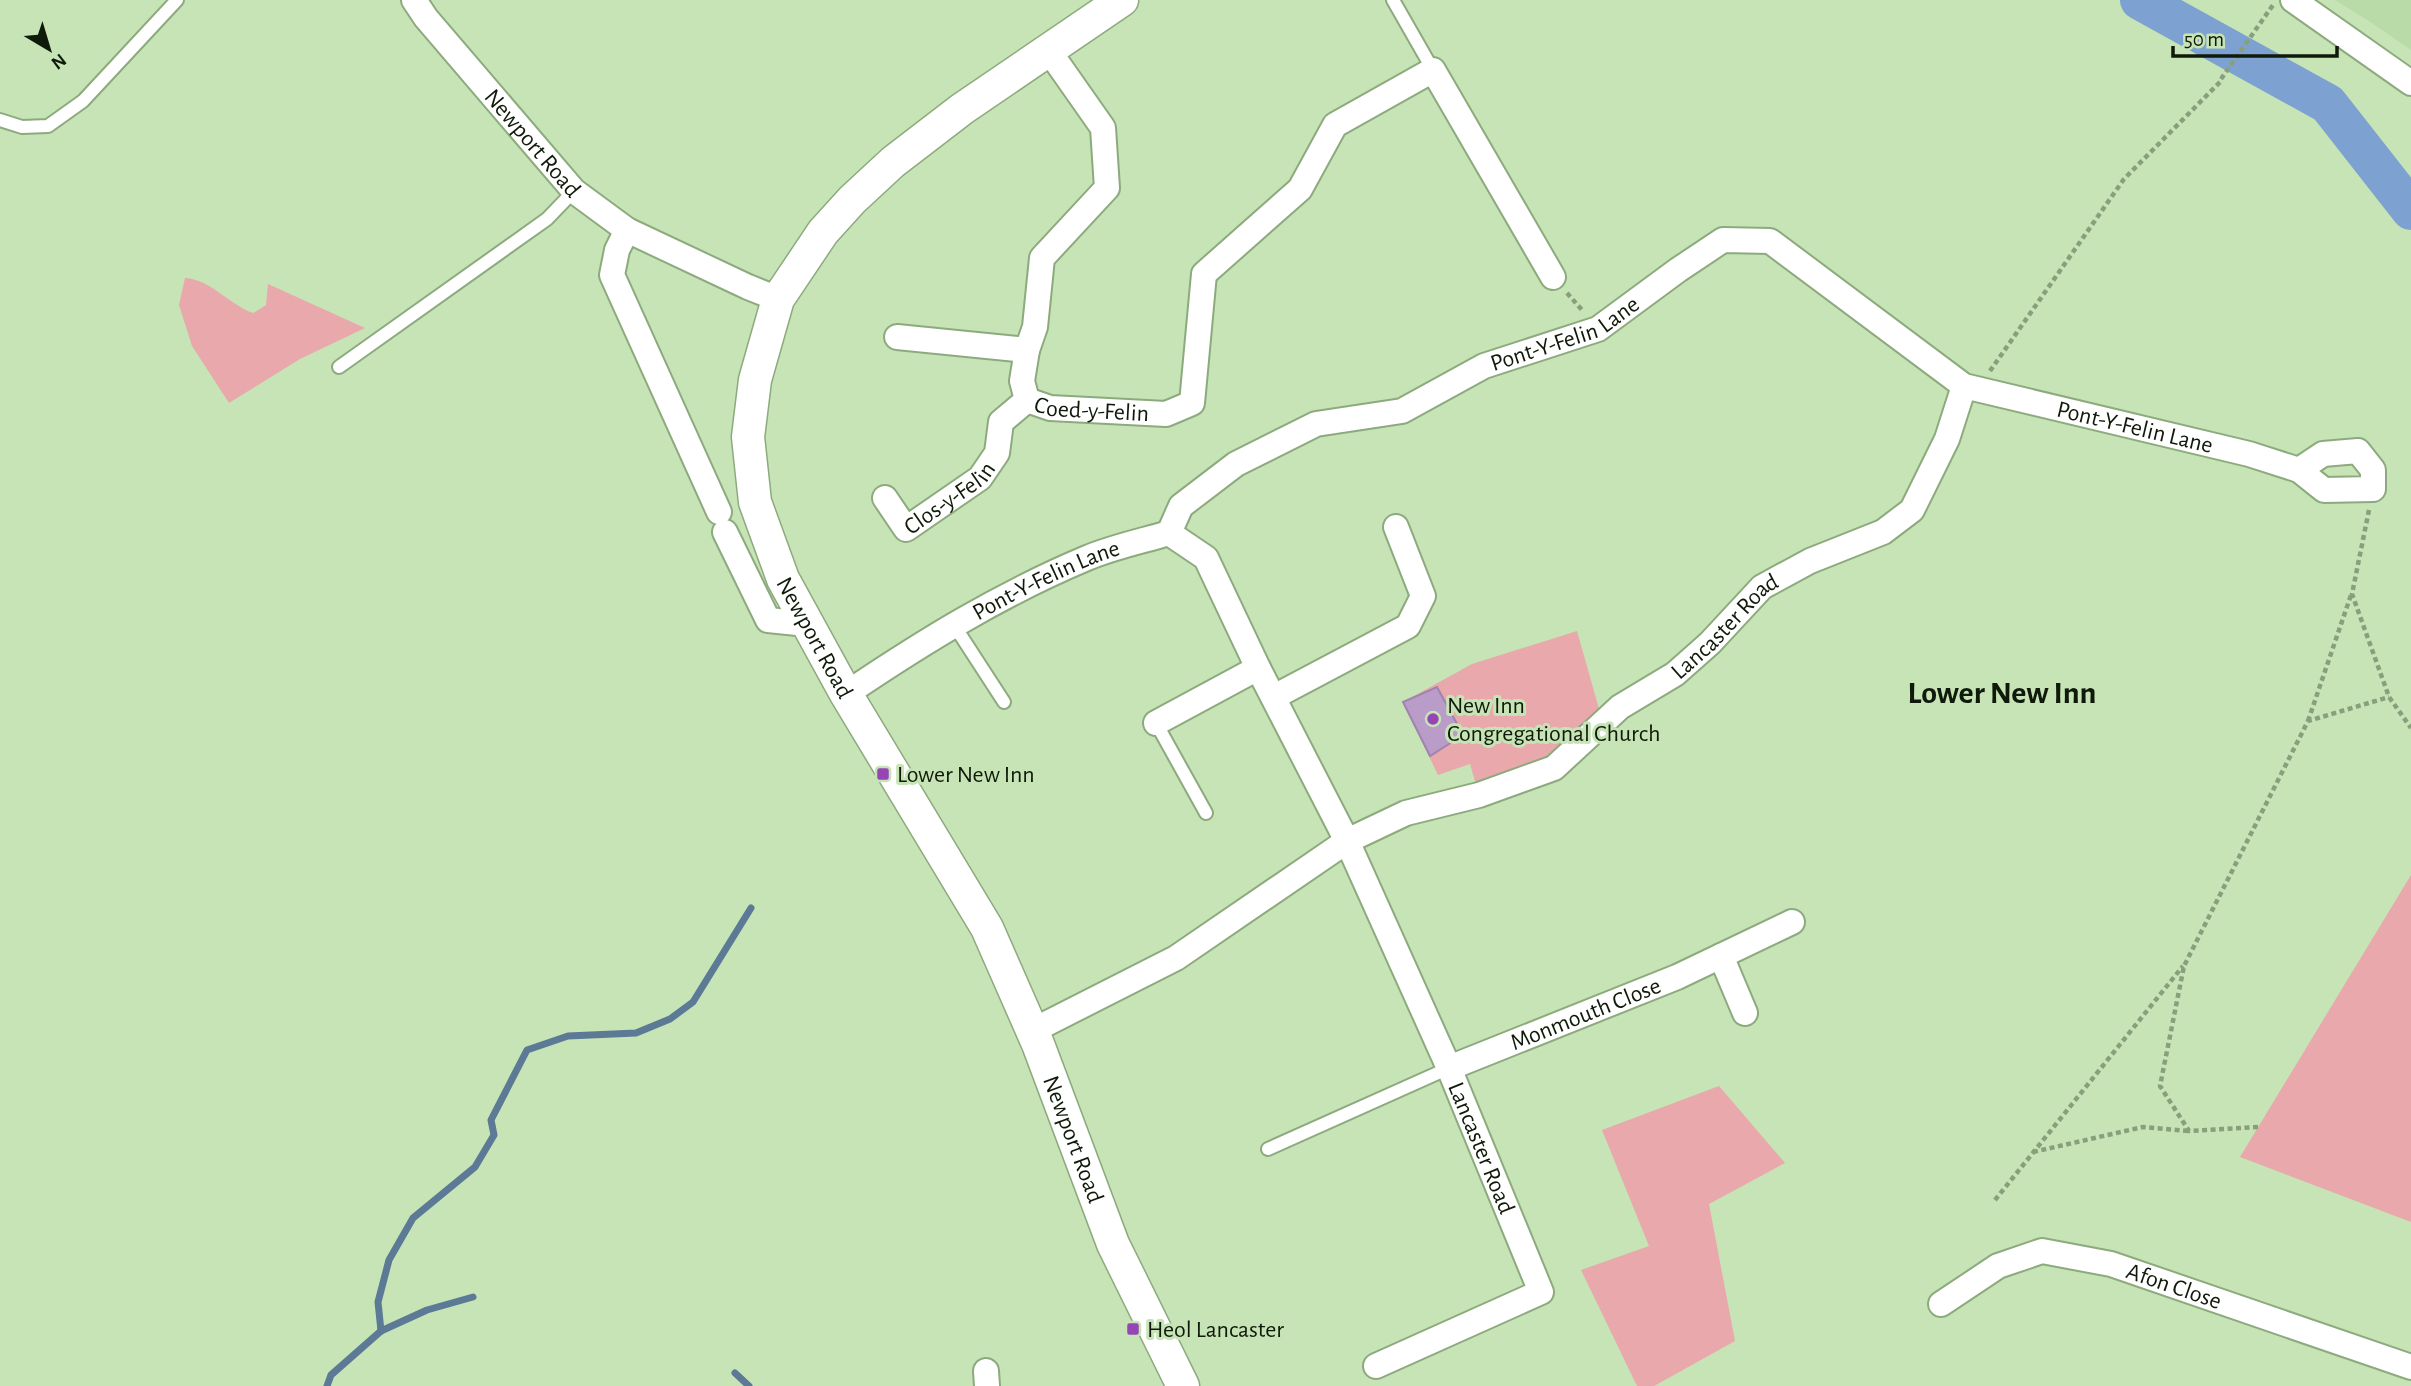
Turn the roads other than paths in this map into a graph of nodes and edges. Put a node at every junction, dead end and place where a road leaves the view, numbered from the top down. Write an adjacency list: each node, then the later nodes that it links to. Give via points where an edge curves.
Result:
1 (177, 0): 9 (lane, via 83,102 48,126 22,127)
2 (414, 0): 10 (street, Newport Road)
3 (1122, 0): 6 (street)
4 (1393, 0): 7 (lane)
5 (2293, 0): 8 (street)
6 (1049, 51): 13 (street, via 893,162 823,232); 15 (street, Coed-y-Felin, via 1103,128 1107,188 1042,258 1035,327)
7 (1433, 71): 12 (street); 18 (street, Coed-y-Felin, via 1335,125 1300,188 1204,274 1192,403 1166,414 1050,408)
8 (2411, 83)
9 (0, 120)
10 (574, 191): 11 (street, Newport Road); 16 (lane, via 547,219)
11 (627, 230): 13 (street, Newport Road); 23 (street, via 612,275 722,522 768,621)
12 (1553, 277)
13 (778, 299): 23 (street, Newport Road, via 755,380 748,438 755,502 783,579)
14 (897, 337): 15 (street)
15 (1027, 350): 18 (street, Coed-y-Felin, via 1023,381)
16 (339, 367)
17 (1971, 388): 19 (street, Pont-Y-Felin Lane); 22 (street, Pont-Y-Felin Lane, via 1770,241 1723,240 1598,329 1484,366 1402,411 1315,424 1236,464 1181,506); 31 (street, Lancaster Road, via 1912,510 1883,532 1810,561 1762,587 1675,674 1620,707 1554,768 1479,795 1406,813)
18 (1027, 400): 20 (street, Clos-y-Felin, via 1001,422 997,453 980,478 906,528)
19 (2299, 470): 19 (street, Pont-Y-Felin Lane, via 2323,454 2358,451 2373,470 2373,489 2324,490)
20 (885, 499)
21 (1396, 527): 27 (street, via 1423,596 1409,626)
22 (1169, 533): 24 (street, Pont-Y-Felin Lane, via 1089,557); 25 (street, Lancaster Road, via 1206,558)
23 (807, 624): 26 (street, Newport Road)
24 (954, 625): 26 (street, Pont-Y-Felin Lane); 28 (lane)
25 (1258, 668): 27 (street, Lancaster Road); 29 (street)
26 (846, 694): 35 (street, Newport Road, via 988,928)
27 (1273, 697): 31 (street, Lancaster Road)
28 (1004, 702)
29 (1156, 723): 30 (lane)
30 (1206, 813)
31 (1347, 841): 35 (street, Lancaster Road, via 1176,958); 36 (street, Lancaster Road)
32 (1792, 922): 33 (street, Monmouth Close)
33 (1721, 956): 34 (street); 36 (street, Monmouth Close)
34 (1745, 1013)
35 (1032, 1031): 41 (street, Newport Road, via 1113,1244)
36 (1450, 1068): 37 (lane); 39 (street, Lancaster Road, via 1541,1292)
37 (1268, 1149)
38 (1941, 1304): 40 (street, Afon Close, via 1998,1266 2042,1251 2111,1264)
39 (1376, 1366)
40 (2411, 1367)
41 (1183, 1386)

